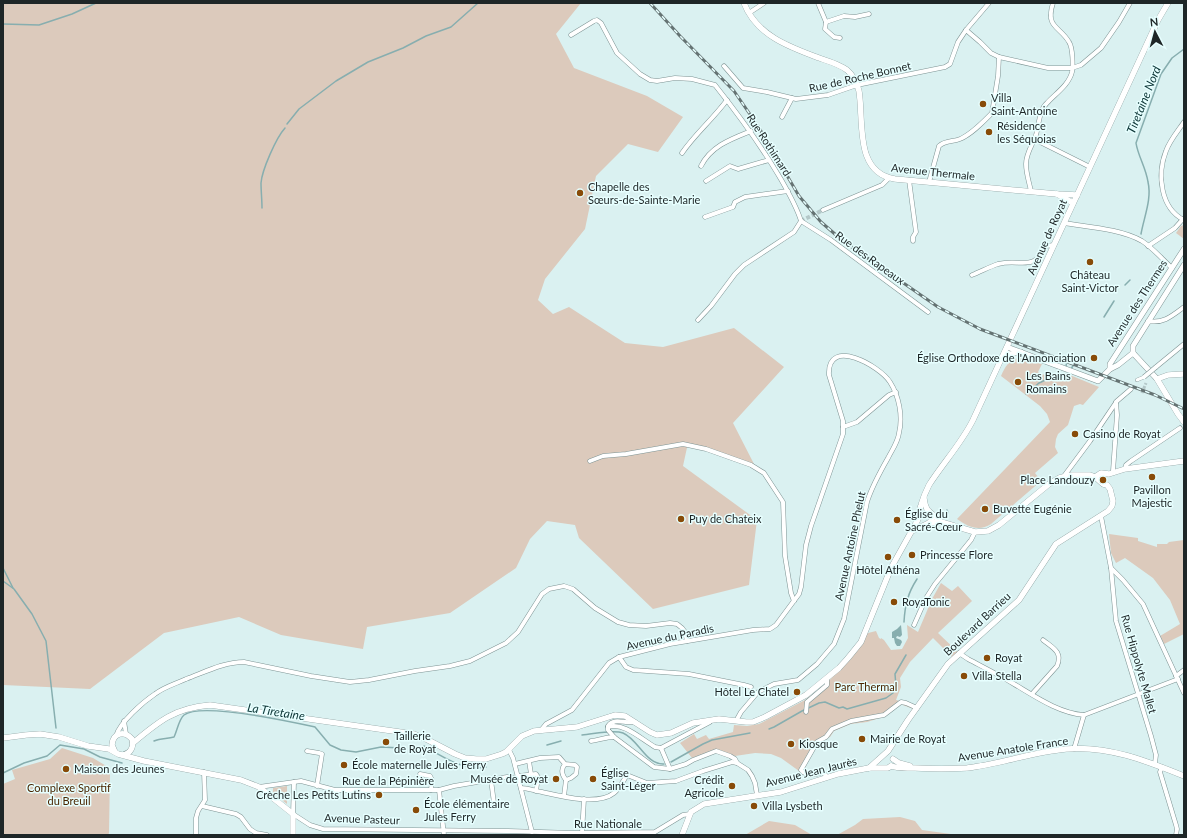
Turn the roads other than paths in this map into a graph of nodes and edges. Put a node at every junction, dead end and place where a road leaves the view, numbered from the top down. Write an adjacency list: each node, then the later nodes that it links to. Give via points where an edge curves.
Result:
1 (744, 3): 8 (main road, Avenue Thermale)
2 (764, 3): 8 (street)
3 (818, 3): 10 (street)
4 (989, 3): 11 (street, Rue de Roche Bonnet)
5 (1053, 3): 16 (street, via 1051,20 1054,27 1071,44)
6 (1130, 3): 16 (street, via 1101,48 1081,65)
7 (1167, 3): 27 (main road, Avenue de Royat)
8 (748, 12): 17 (main road, Avenue Thermale, via 760,27 777,41 843,68 851,74)
9 (869, 14): 10 (street, via 844,16)
10 (826, 22): 13 (street, via 825,29 834,37)
11 (966, 30): 14 (street); 17 (street, Rue de Roche Bonnet, via 958,42 950,64 945,67)
12 (571, 35): 19 (street, Rue Rothimard, via 597,20 602,23 617,53 640,74 650,80 686,79 715,85)
13 (840, 38)
14 (999, 57): 16 (street, via 1048,68); 31 (street, via 992,113 962,139 942,142)
15 (724, 66): 18 (street, Rue de Roche Bonnet, via 743,88)
16 (1072, 68): 23 (street, via 1066,84 1045,104)
17 (857, 84): 18 (street, Rue de Roche Bonnet, via 828,95); 28 (main road, Avenue Thermale, via 866,156 876,171)
18 (792, 98): 20 (street)
19 (727, 100): 22 (street, Rue Rothimard); 24 (street)
20 (782, 117)
21 (1184, 122): 39 (street, via 1167,149 1161,173 1162,189 1168,207)
22 (751, 131): 25 (street, Rue Rothimard); 26 (street, via 711,152)
23 (1034, 139): 27 (street); 33 (street, via 1026,163)
24 (682, 153)
25 (769, 160): 30 (street, via 738,169 730,166); 32 (street, Rue Rothimard)
26 (701, 166)
27 (1090, 167): 35 (main road, Avenue de Royat)
28 (889, 178): 29 (main road, Avenue Thermale); 37 (street, via 882,185)
29 (909, 180): 31 (main road, Avenue Thermale); 42 (street, via 916,232)
30 (706, 181)
31 (929, 182): 33 (main road, Avenue Thermale)
32 (788, 191): 38 (street, via 745,197 735,202 733,207); 40 (street, Rue Rothimard)
33 (1031, 191): 34 (main road, Avenue Thermale)
34 (1057, 194): 35 (main road, Avenue Thermale); 36 (main road, Avenue Thermale)
35 (1077, 195): 36 (main road, Avenue de Royat)
36 (1073, 203): 41 (main road, Avenue de Royat)
37 (823, 210)
38 (705, 217)
39 (1183, 220): 44 (street)
40 (800, 221): 50 (street, Rue des Rapeaux, via 831,240); 51 (street, via 794,232 744,264)
41 (1064, 223): 43 (main road, Avenue de Royat); 44 (street, via 1115,232 1132,237)
42 (913, 242)
43 (1054, 245): 48 (street, via 1046,246 1041,255 1032,262 999,264); 54 (main road, Avenue de Royat)
44 (1148, 246): 47 (street)
45 (1184, 249): 47 (street, Avenue des Thermes)
46 (1184, 265): 52 (street)
47 (1172, 268): 56 (street, Avenue des Thermes, via 1110,364)
48 (972, 275)
49 (1184, 307): 52 (street, via 1167,319 1156,323)
50 (928, 312)
51 (698, 320)
52 (1148, 321): 55 (street, via 1133,346)
53 (1184, 344): 58 (street, bridge)
54 (1006, 349): 56 (street, Avenue des Thermes, via 1010,354 1020,352 1098,381); 74 (main road, Avenue de Royat, via 970,426)
55 (1133, 353): 56 (street, Avenue des Thermes); 59 (street)
56 (1110, 369)
57 (1184, 374): 59 (main road)
58 (1144, 377): 60 (street)
59 (1157, 379): 64 (main road)
60 (1137, 380)
61 (1131, 389): 63 (street)
62 (896, 392): 65 (street, via 857,422); 65 (street, Avenue Antoine Phelut, via 878,369 852,356 840,356 834,360 829,375); 101 (street, Avenue Antoine Phelut, via 900,408 900,432 867,502 844,619 834,644 817,664 798,680 774,684 758,692)
63 (1116, 402): 70 (street); 71 (street)
64 (1184, 422)
65 (843, 427): 83 (street, Avenue Antoine Phelut, via 843,434 811,526 801,587)
66 (1180, 428): 69 (street, via 1131,461 1126,465)
67 (590, 461): 83 (street, via 603,456 683,444 752,465 764,473 783,502 785,556)
68 (1184, 461): 69 (main road)
69 (1126, 469): 70 (main road)
70 (1111, 472): 72 (main road, via 1101,473); 73 (main road)
71 (1064, 476): 72 (main road, via 1083,474); 81 (main road, via 1049,484 996,526 988,531)
72 (1095, 477): 73 (main road)
73 (1103, 484): 77 (main road, Boulevard Barrieu, via 1110,489 1113,501 1110,509)
74 (924, 495): 75 (main road, via 925,506); 76 (main road)
75 (930, 513): 76 (main road, via 922,511); 78 (main road); 79 (main road, via 932,520)
76 (920, 516): 79 (main road, via 922,522); 80 (main road)
77 (1101, 516): 82 (street, Rue Hippolyte Mallet); 87 (main road, Boulevard Barrieu, via 1056,544 1019,600)
78 (941, 522): 79 (main road); 81 (main road)
79 (928, 523): 80 (main road)
80 (911, 532): 91 (main road, via 892,568 861,642)
81 (975, 532): 84 (street, via 934,584)
82 (1111, 568): 90 (street, via 1143,604); 95 (street, Rue Hippolyte Mallet, via 1116,621)
83 (794, 601): 86 (street, Avenue du Paradis, via 774,628)
84 (914, 625)
85 (1043, 640): 94 (street, via 1058,652 1060,661)
86 (687, 641): 88 (street, Avenue du Paradis); 99 (street, via 685,632 677,624 646,626 618,622 595,608 573,589 557,586 542,594 518,632 506,643 470,661 350,682 234,662 165,688 154,694)
87 (959, 653): 94 (street); 96 (main road, Boulevard Barrieu)
88 (619, 657): 92 (street, via 626,667 633,670 689,674); 104 (street, Avenue du Paradis, via 609,663 572,710 546,724)
89 (1184, 670): 90 (street)
90 (1177, 677): 93 (street); 95 (street)
91 (827, 678): 97 (street, via 827,685 807,702); 101 (main road, via 798,700 765,717 754,722)
92 (750, 687)
93 (1184, 693)
94 (1032, 694): 98 (street, via 1064,712)
95 (1138, 695): 98 (street); 129 (street, Rue Hippolyte Mallet, via 1156,755)
96 (916, 708): 112 (main road, Boulevard Barrieu); 141 (street, via 901,702 884,715 851,721 832,729 826,737 817,742 801,770 808,775 823,772)
97 (806, 712)
98 (1084, 715): 116 (street)
99 (124, 720): 106 (street); 108 (street)
100 (714, 720): 101 (main road); 102 (main road, via 693,722 663,735 650,732); 115 (street)
101 (736, 721)
102 (636, 722): 103 (street, via 614,721); 104 (main road, via 625,716 615,715 577,727)
103 (608, 728): 107 (street); 115 (street, via 614,725 621,726 655,747)
104 (542, 729): 117 (main road, via 522,736)
105 (149, 730): 106 (main road, via 134,736); 113 (main road); 117 (main road, via 178,712 194,706 210,705 414,734 465,758 486,759)
106 (128, 735): 108 (main road); 113 (main road)
107 (613, 735): 111 (street); 131 (street, via 654,767)
108 (116, 736): 110 (main road)
109 (3, 738): 114 (main road, via 40,734)
110 (112, 741): 114 (main road); 119 (main road)
111 (591, 741)
112 (895, 742): 121 (main road, Boulevard Barrieu); 122 (main road, Boulevard Barrieu)
113 (132, 746): 120 (main road, via 130,751); 123 (main road)
114 (100, 747): 119 (main road)
115 (661, 748): 131 (street)
116 (1074, 749): 129 (main road, Avenue Anatole France, via 1109,752); 135 (main road, Avenue Anatole France, via 967,768)
117 (508, 750): 127 (street)
118 (307, 751): 145 (street, via 322,754)
119 (115, 752): 120 (main road)
120 (123, 755): 123 (main road, Avenue Pasteur)
121 (884, 755): 122 (main road); 124 (main road)
122 (892, 758): 130 (main road); 135 (main road, Avenue Anatole France, via 899,764)
123 (137, 759): 136 (main road, Avenue Pasteur)
124 (880, 760): 133 (main road, Avenue Jean Jaurès); 134 (main road)
125 (529, 761): 127 (street); 128 (street, via 559,757); 138 (street)
126 (736, 763): 131 (street, via 735,759 716,751 686,764); 151 (street, via 748,770 752,776); 153 (street, via 703,771 683,780 647,783 627,776 609,796)
127 (515, 764): 140 (street)
128 (565, 764): 143 (street, via 562,773); 143 (street, via 577,767 576,774)
129 (1154, 764): 132 (main road, Avenue Anatole France)
130 (891, 766): 134 (main road); 135 (main road, Avenue Anatole France)
131 (669, 767)
132 (1162, 767): 139 (main road, Avenue Anatole France); 168 (street, via 1160,772 1176,825)
133 (869, 768): 134 (main road, Avenue Jean Jaurès); 141 (main road, Avenue Jean Jaurès)
134 (884, 768)
135 (914, 768)
136 (204, 772): 146 (main road, Avenue Pasteur, via 241,780); 155 (street, via 206,795)
137 (420, 774): 148 (street, via 430,776)
138 (531, 774): 140 (street, Rue de la Pépinière); 150 (street, via 538,777)
139 (1184, 776)
140 (518, 777): 142 (street, Rue de la Pépinière); 147 (street)
141 (827, 777): 151 (main road, Avenue Jean Jaurès, via 781,792)
142 (491, 780): 149 (street, Rue de la Pépinière); 154 (street)
143 (566, 780): 152 (street)
144 (294, 782): 145 (street, Rue de la Pépinière, via 301,781); 146 (street, Rue de la Pépinière); 156 (street)
145 (317, 786): 148 (street, Rue de la Pépinière, via 335,790)
146 (259, 787): 156 (main road, Avenue Pasteur)
147 (521, 788): 150 (street); 158 (street)
148 (431, 790): 149 (street, Rue de la Pépinière)
149 (439, 790): 159 (street)
150 (536, 791): 152 (street)
151 (757, 795): 157 (main road, Avenue Jean Jaurès, via 708,803)
152 (564, 796): 153 (street)
153 (584, 799): 162 (street)
154 (494, 803)
155 (202, 806): 164 (street, via 196,818); 165 (street, via 236,814 250,829)
156 (293, 814): 159 (street, Avenue Pasteur, via 310,825 323,829); 166 (main road)
157 (690, 814): 162 (street, Rue Nationale, via 683,815 655,832); 167 (main road)
158 (532, 832): 160 (street, Avenue Pasteur); 161 (street, Rue Nationale)
159 (444, 833): 160 (street, Avenue Pasteur)
160 (513, 833)
161 (546, 833): 163 (street, Rue Nationale)
162 (582, 833): 163 (street, Rue Nationale)
163 (574, 834)
164 (196, 835)
165 (267, 835)
166 (293, 835)
167 (682, 835)
168 (1176, 835)

